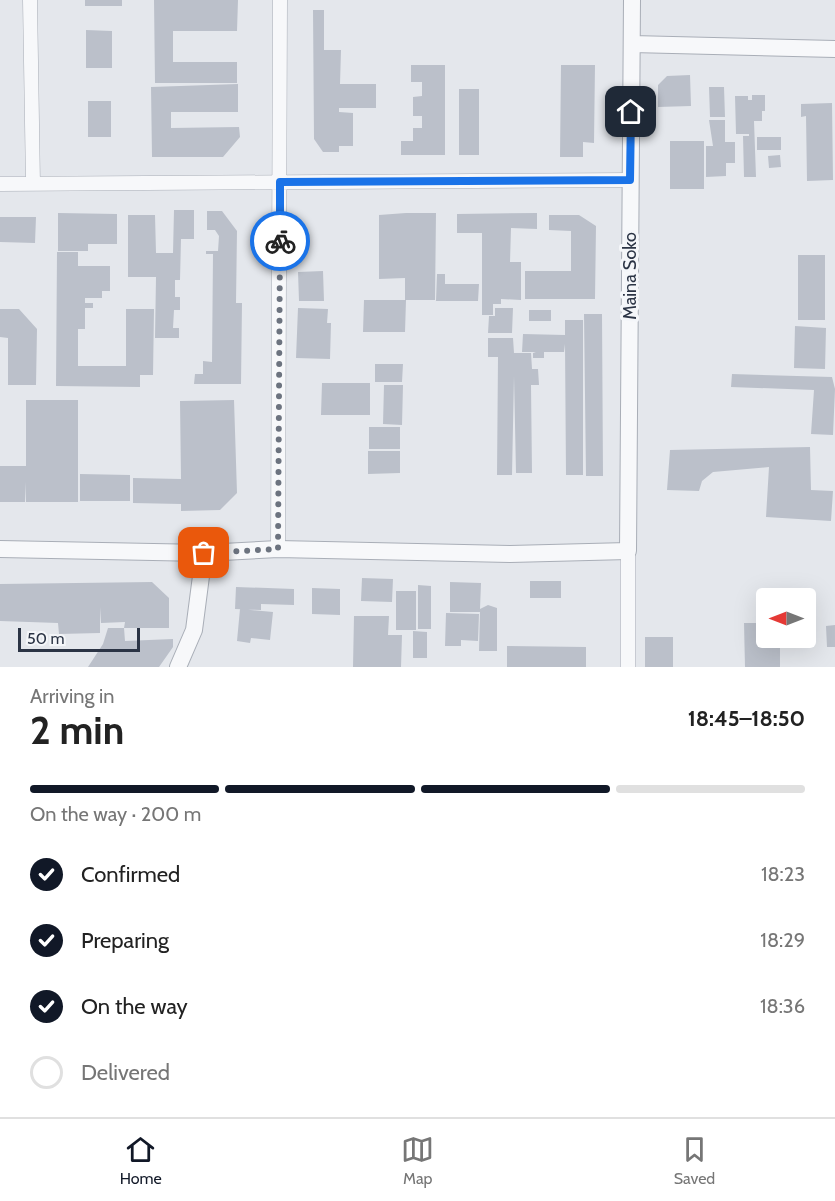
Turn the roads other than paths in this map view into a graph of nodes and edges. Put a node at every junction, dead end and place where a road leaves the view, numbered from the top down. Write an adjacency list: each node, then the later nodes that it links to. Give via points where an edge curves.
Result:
1 (30, 0): 9 (street)
2 (280, 0): 7 (street)
3 (632, 0): 4 (street, Maina Soko)
4 (632, 44): 5 (street); 6 (street, Maina Soko)
5 (835, 49)
6 (630, 180): 7 (street); 12 (street, Maina Soko)
7 (280, 182): 9 (street); 11 (street)
8 (0, 184): 9 (street)
9 (33, 184)
10 (0, 549): 13 (street)
11 (278, 549): 12 (street, via 510,554); 13 (street)
12 (628, 551): 15 (street)
13 (204, 553): 14 (street, via 194,630)
14 (178, 667)
15 (628, 667)

